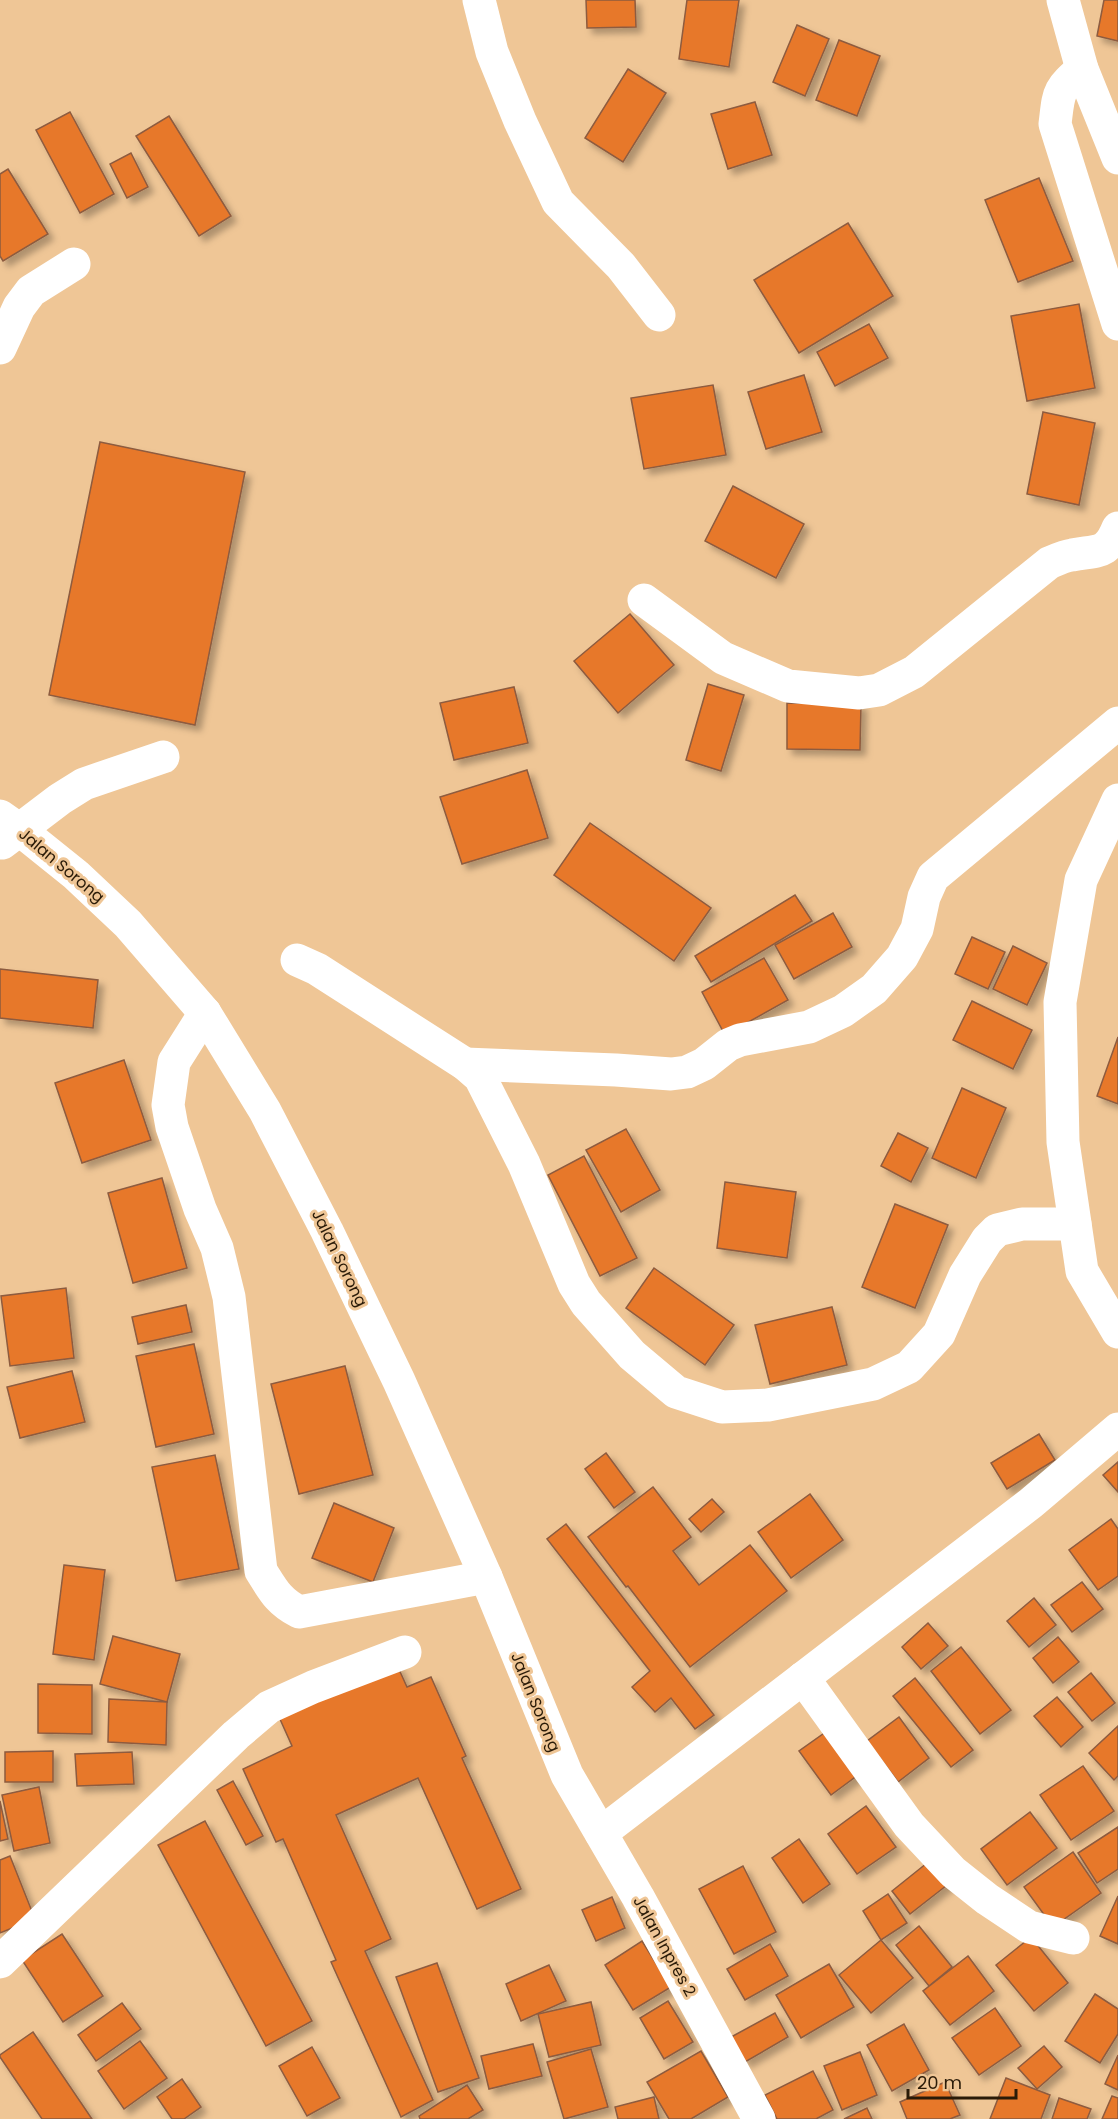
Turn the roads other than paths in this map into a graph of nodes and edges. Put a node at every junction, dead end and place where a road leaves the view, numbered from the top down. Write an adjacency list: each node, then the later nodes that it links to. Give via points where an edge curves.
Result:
1 (479, 0): 6 (street, via 492,52 558,202 621,266)
2 (1064, 0): 3 (street)
3 (1082, 69): 4 (street); 7 (street, via 1062,86 1055,124)
4 (1118, 158)
5 (74, 264): 8 (street, via 31,291)
6 (659, 315)
7 (1118, 324)
8 (0, 348)
9 (1118, 528): 10 (street, via 1105,549 1049,563 915,672 879,690 859,693 788,686 723,658)
10 (644, 600)
11 (1118, 723): 17 (street, via 933,877 917,929 902,957 874,989 843,1011 809,1027 740,1040 687,1072)
12 (163, 757): 14 (street, via 84,784)
13 (1118, 800): 18 (street, via 1081,880 1060,1002 1063,1142)
14 (7, 830): 16 (street, Jalan Sorong, via 90,887 128,924)
15 (297, 960): 17 (street)
16 (205, 1013): 21 (street, Jalan Sorong, via 265,1111 327,1231); 21 (street, via 174,1062 168,1105 200,1209 217,1248 229,1297 261,1571 276,1596 299,1611)
17 (465, 1064): 18 (street, via 480,1077 586,1303 632,1355 676,1392 722,1407 768,1405 873,1384 909,1367 939,1334 964,1275 998,1230 1022,1224)
18 (1075, 1224): 19 (street, via 1082,1271)
19 (1118, 1332)
20 (1118, 1430): 23 (street, via 1031,1503)
21 (486, 1577): 24 (street, Jalan Sorong)
22 (405, 1652): 27 (street, via 269,1707)
23 (803, 1678): 25 (street); 26 (street, via 909,1825 953,1872 1029,1927)
24 (567, 1775): 25 (street, Jalan Inpres 2)
25 (601, 1833): 28 (street, Jalan Inpres 2)
26 (1073, 1938)
27 (0, 1962)
28 (759, 2119)

